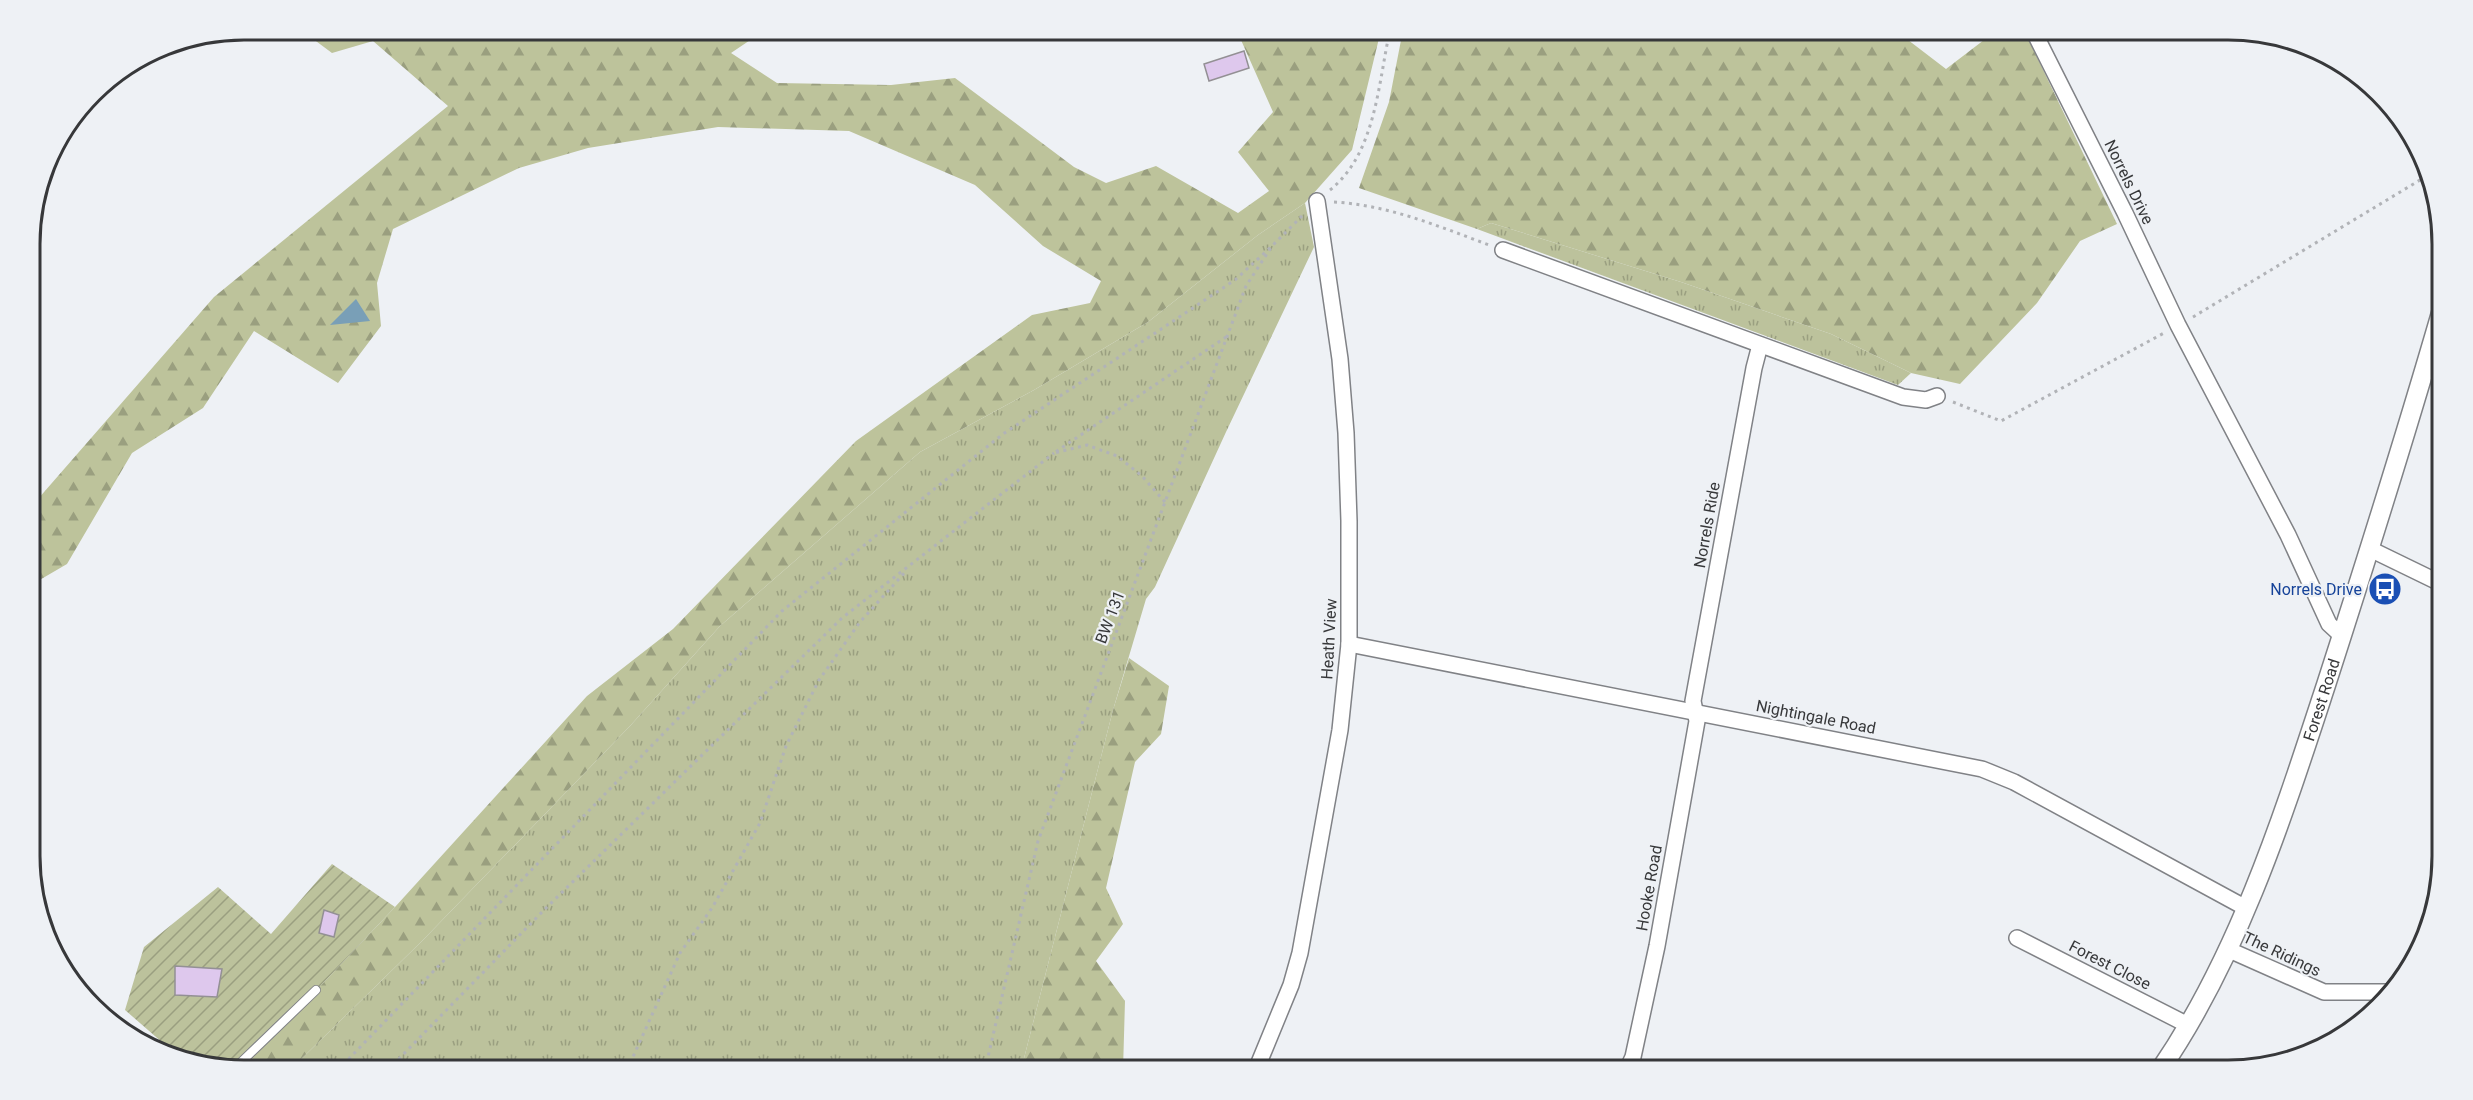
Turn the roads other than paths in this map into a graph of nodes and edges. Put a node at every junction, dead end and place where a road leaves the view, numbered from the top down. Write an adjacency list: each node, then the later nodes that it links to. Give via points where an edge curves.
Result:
1 (2039, 40): 9 (street, Norrels Drive, via 2329,624)
2 (1317, 201): 10 (street, Heath View, via 1340,359 1346,433)
3 (1503, 250): 5 (street)
4 (2433, 340): 7 (street, Forest Road)
5 (1760, 345): 6 (street, via 1903,397 1926,400); 11 (street, Norrels Ride, via 1693,701)
6 (1937, 396)
7 (2370, 549): 8 (street); 9 (street, Forest Road)
8 (2433, 580)
9 (2342, 636): 12 (street, Forest Road, via 2280,825)
10 (1349, 644): 11 (street, Nightingale Road); 18 (street, Heath View, via 1340,730 1300,953)
11 (1696, 712): 12 (street, Nightingale Road, via 1999,774); 19 (street, Hooke Road, via 1657,946)
12 (2246, 908): 14 (street, Forest Road)
13 (2016, 938): 17 (street, Forest Close)
14 (2227, 949): 16 (street, The Ridings, via 2324,992); 17 (street, Forest Road)
15 (316, 990): 21 (lane)
16 (2380, 992)
17 (2188, 1025): 20 (street, Forest Road)
18 (1260, 1059)
19 (1631, 1059)
20 (2167, 1059)
21 (243, 1060)

